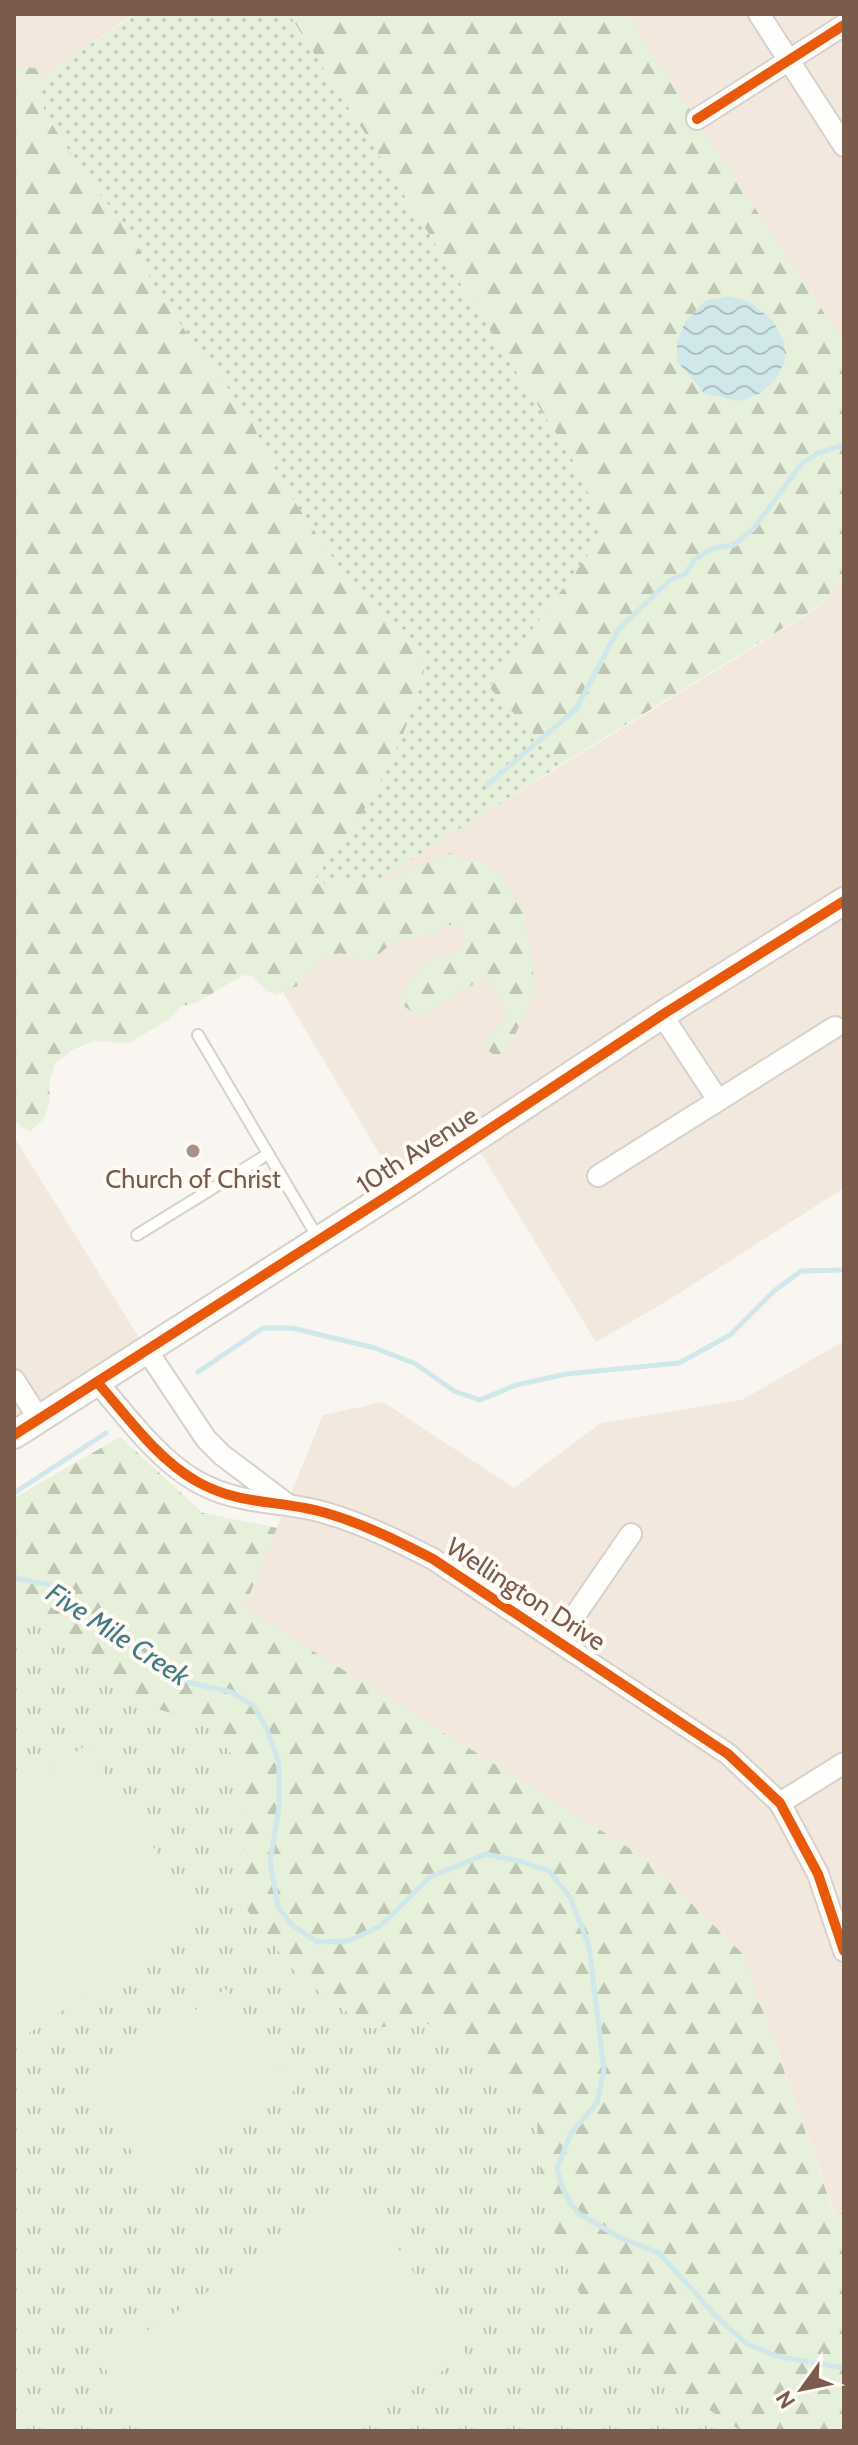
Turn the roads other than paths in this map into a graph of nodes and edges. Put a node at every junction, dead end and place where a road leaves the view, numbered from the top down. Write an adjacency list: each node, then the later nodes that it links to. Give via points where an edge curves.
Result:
1 (759, 14): 3 (street)
2 (844, 25): 3 (street)
3 (789, 60): 4 (street); 5 (street)
4 (697, 119)
5 (844, 146)
6 (844, 901): 7 (street, 10th Avenue)
7 (662, 1015): 10 (street); 14 (street, 10th Avenue)
8 (835, 1027): 10 (street)
9 (198, 1035): 11 (lane)
10 (718, 1100): 12 (street)
11 (268, 1154): 13 (lane); 14 (lane)
12 (598, 1176)
13 (137, 1235)
14 (319, 1240): 15 (street, 10th Avenue)
15 (146, 1349): 17 (street, 10th Avenue); 20 (street, Wellington Drive, via 206,1439)
16 (14, 1380): 18 (street)
17 (97, 1382): 18 (street, 10th Avenue); 20 (street, Wellington Drive, via 151,1445 194,1480 231,1497)
18 (39, 1419): 19 (street, 10th Avenue)
19 (14, 1435)
20 (291, 1507): 22 (street, Wellington Drive, via 324,1512 387,1535)
21 (631, 1534): 22 (street, Wellington Drive)
22 (558, 1640): 24 (street, Wellington Drive, via 728,1754)
23 (844, 1763): 24 (street)
24 (780, 1803): 25 (street, Wellington Drive, via 818,1874)
25 (844, 1951)

